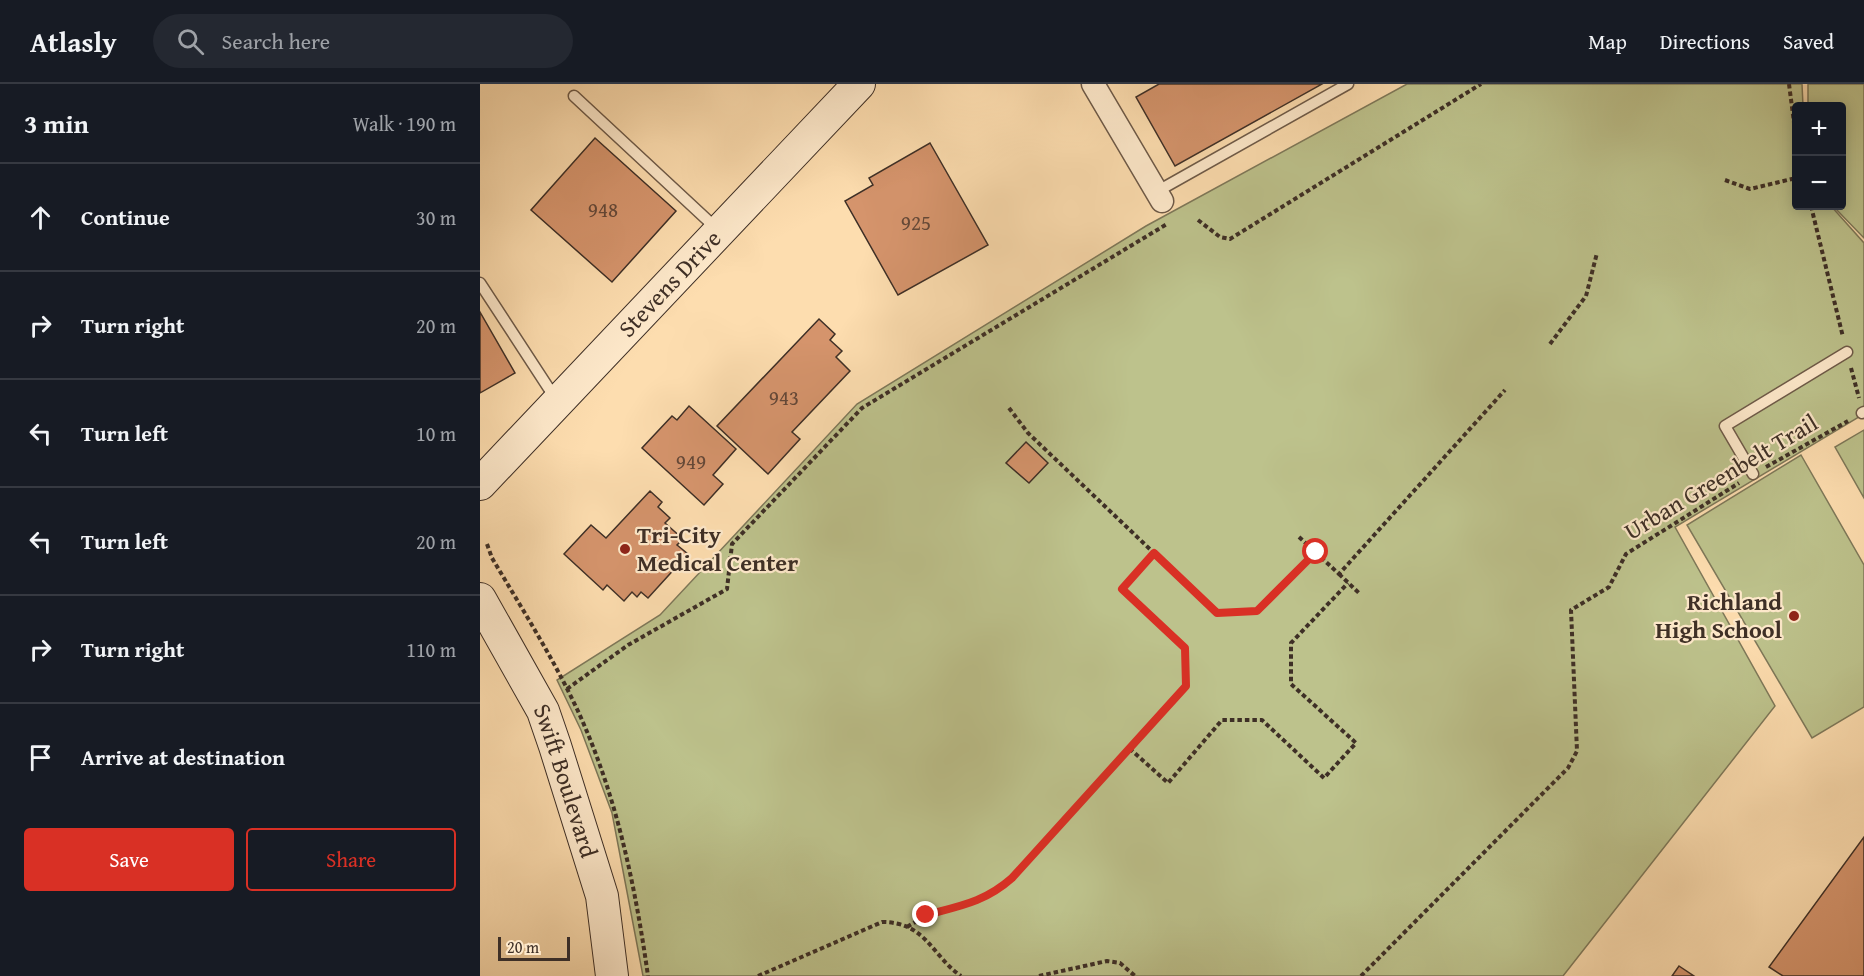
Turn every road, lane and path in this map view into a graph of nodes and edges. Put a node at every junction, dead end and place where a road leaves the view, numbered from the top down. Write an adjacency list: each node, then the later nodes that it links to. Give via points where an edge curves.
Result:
1 (859, 84): 13 (main road, Stevens Drive)
2 (1093, 84): 10 (street)
3 (1348, 84): 10 (lane)
4 (1481, 84): 12 (path, via 1230,239)
5 (1789, 84): 7 (path)
6 (574, 96): 13 (lane)
7 (1792, 104)
8 (1792, 179): 9 (path, via 1750,189)
9 (1725, 180)
10 (1164, 204): 31 (path, via 862,408 732,544 728,589 628,645)
11 (1812, 210): 17 (path, Urban Greenbelt Trail)
12 (1198, 220)
13 (720, 231): 19 (main road, Stevens Drive)
14 (1597, 253): 16 (path, via 1586,296)
15 (480, 283): 19 (lane)
16 (1550, 344)
17 (1847, 352): 21 (path, Urban Greenbelt Trail); 22 (lane, via 1725,426)
18 (1505, 390): 27 (path)
19 (558, 402): 23 (main road, Stevens Drive)
20 (1009, 408): 26 (path, via 1028,433)
21 (1863, 413): 22 (path, Urban Greenbelt Trail)
22 (1753, 474): 39 (path, Urban Greenbelt Trail, via 1626,554 1609,587 1571,610 1577,751 1568,768)
23 (480, 484)
24 (1299, 537): 25 (path)
25 (1316, 552): 26 (path, via 1257,611 1217,613); 27 (path)
26 (1154, 553): 32 (path, via 1122,589 1185,648 1186,686)
27 (1340, 574): 28 (path)
28 (1348, 583): 29 (path); 32 (path, via 1291,643 1291,684 1356,743 1324,778 1262,720 1222,720 1168,783)
29 (1360, 594)
30 (480, 599): 34 (main road, Swift Boulevard, via 543,711 602,896)
31 (567, 689)
32 (1129, 747): 33 (path, via 995,893 926,915)
33 (907, 927): 35 (path, via 882,922); 36 (path, via 929,941)
34 (612, 976)
35 (758, 976)
36 (961, 976)
37 (1039, 976): 38 (path, via 1107,961 1120,963)
38 (1135, 976)
39 (1361, 976)

